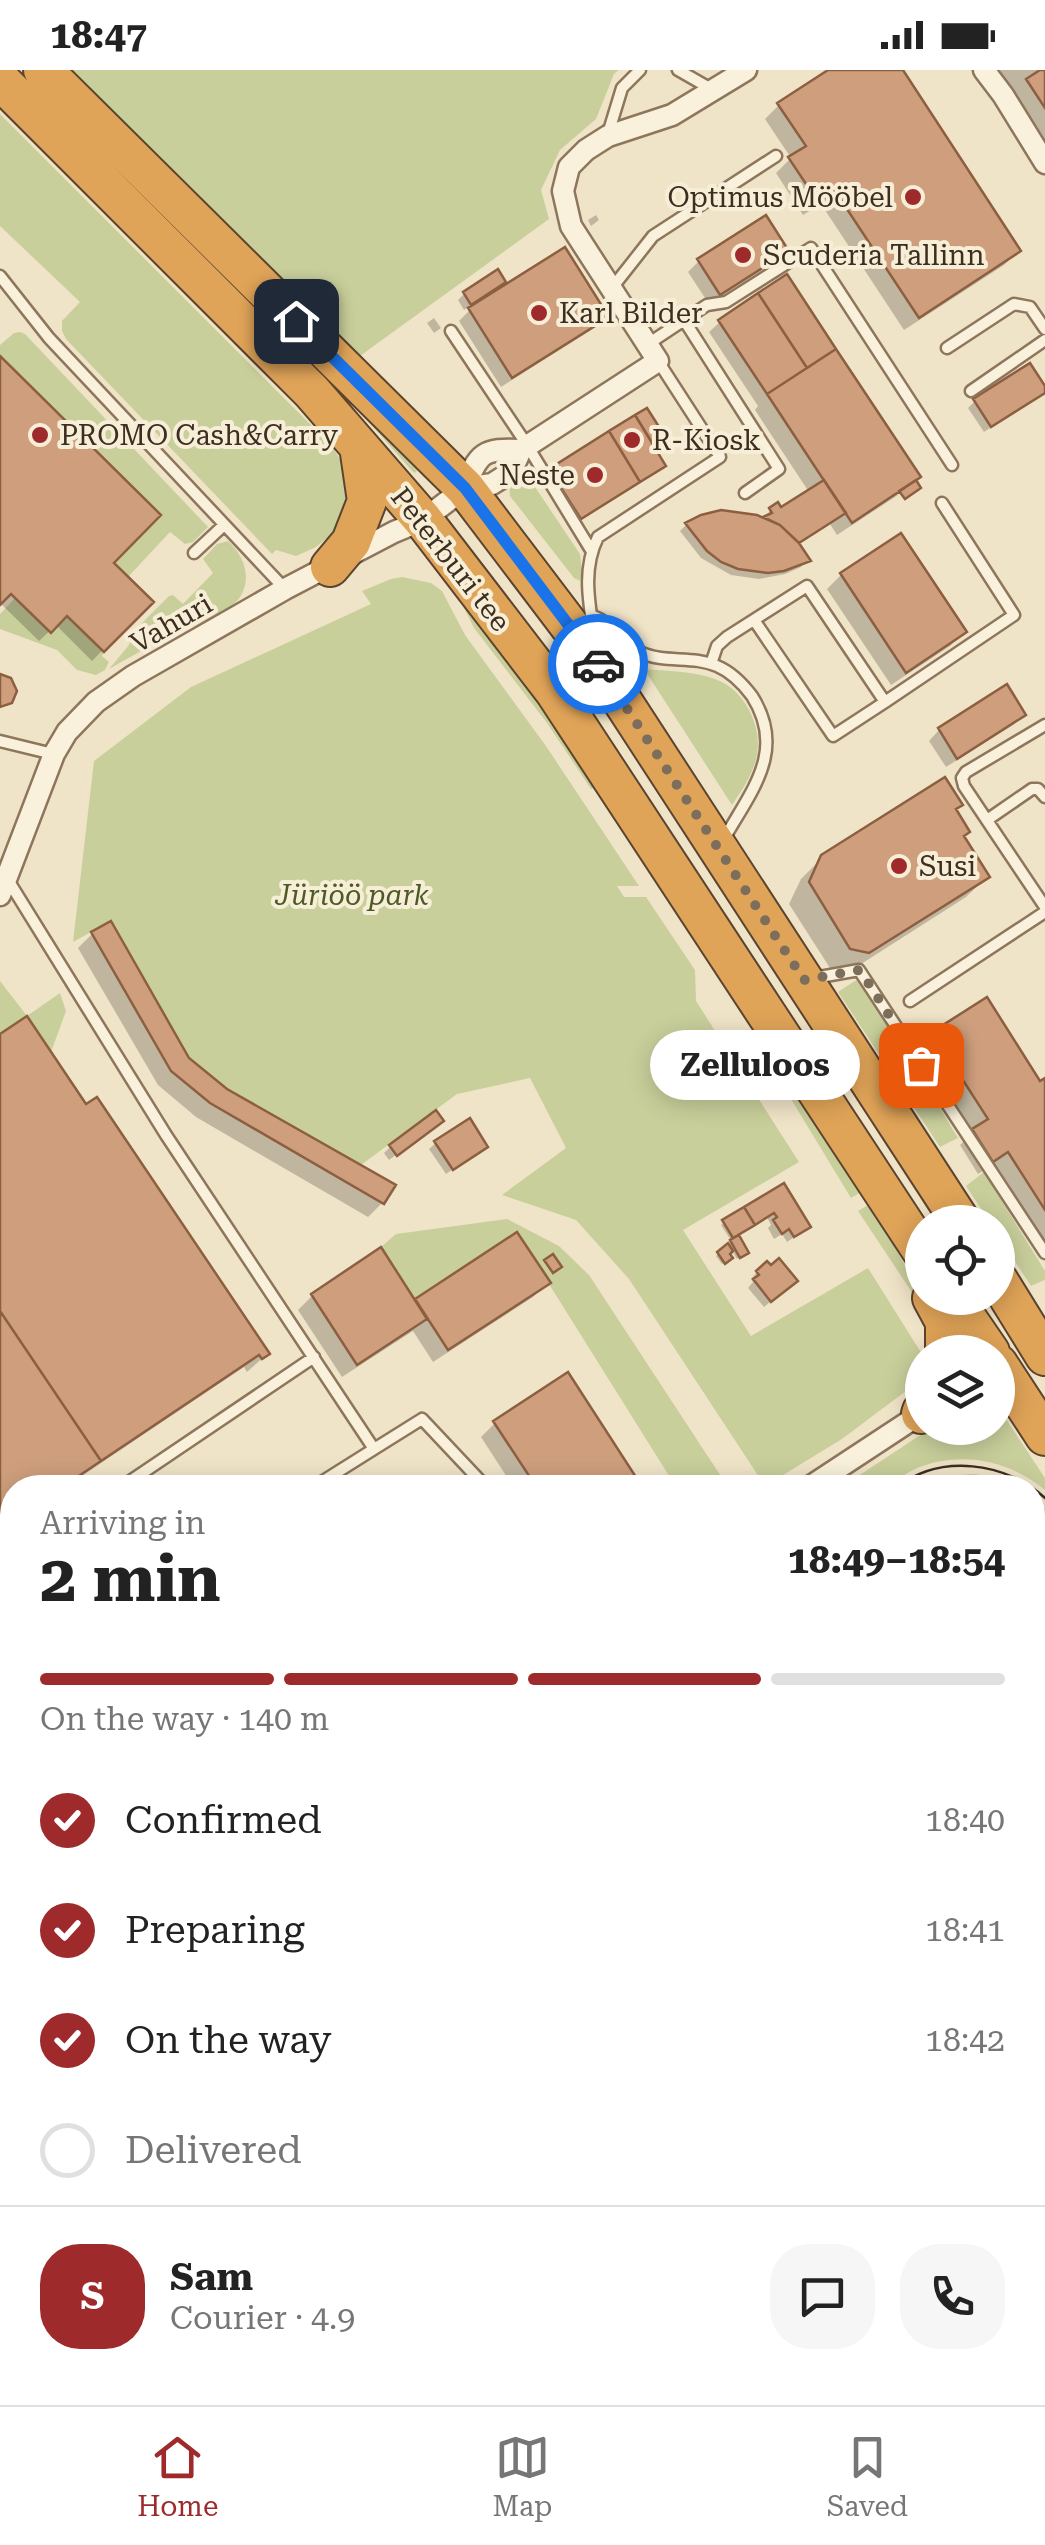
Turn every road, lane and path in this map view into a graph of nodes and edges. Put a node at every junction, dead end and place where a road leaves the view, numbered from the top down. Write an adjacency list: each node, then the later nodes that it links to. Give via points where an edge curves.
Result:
1 (42, 70): 23 (highway, Peterburi tee)
2 (640, 70): 8 (lane, via 622,88)
3 (678, 70): 7 (lane)
4 (746, 70): 7 (street)
5 (984, 70): 10 (street)
6 (0, 80): 20 (highway, Peterburi tee)
7 (714, 90): 8 (street, via 672,115)
8 (608, 136): 12 (street, via 569,167 564,191 571,226)
9 (776, 156): 12 (lane, via 652,236)
10 (1045, 163)
11 (2, 282): 27 (lane)
12 (611, 289): 18 (street)
13 (684, 320): 18 (lane); 22 (lane, via 707,304 726,302 811,248); 24 (lane, via 779,469)
14 (1045, 329): 17 (lane, via 1030,308 1014,304)
15 (451, 330): 21 (lane)
16 (1045, 340): 19 (lane)
17 (947, 348)
18 (652, 352): 21 (street, Vahuri); 28 (lane, via 720,457 598,537)
19 (971, 391)
20 (359, 446): 26 (highway, Peterburi tee); 30 (highway, via 367,501 351,542)
21 (524, 448): 23 (street, Vahuri, via 511,472 492,484); 28 (lane)
22 (952, 465)
23 (465, 488): 26 (street, Vahuri); 34 (highway, Peterburi tee)
24 (746, 493)
25 (942, 503): 36 (lane, via 1014,615)
26 (424, 520): 30 (street, Vahuri); 47 (highway, Peterburi tee, via 554,692)
27 (224, 525): 29 (lane); 31 (lane)
28 (592, 550): 32 (lane)
29 (194, 554)
30 (330, 566): 31 (street, Vahuri)
31 (285, 589): 39 (street, Vahuri, via 108,693)
32 (591, 615): 34 (lane); 35 (lane, via 641,652)
33 (754, 620): 35 (lane, via 717,646); 36 (lane, via 833,736); 36 (lane, via 807,586)
34 (597, 662): 42 (highway, Peterburi tee)
35 (711, 664): 42 (lane, via 748,691 767,737 762,773)
36 (885, 702)
37 (1045, 725): 41 (lane, via 962,778)
38 (0, 742): 39 (lane)
39 (54, 754): 43 (street, Vahuri)
40 (1045, 797): 41 (lane, via 1032,789)
41 (987, 820): 44 (lane)
42 (719, 849): 45 (highway, Peterburi tee)
43 (4, 887): 55 (lane)
44 (1045, 910): 46 (lane)
45 (804, 980): 48 (highway, Peterburi tee); 51 (lane, via 860,970)
46 (910, 1001)
47 (880, 1186): 49 (highway, Peterburi tee); 50 (highway)
48 (949, 1205)
49 (905, 1224)
50 (905, 1242)
51 (1045, 1253)
52 (975, 1315): 54 (highway)
53 (1008, 1315): 54 (highway)
54 (1018, 1351): 57 (highway)
55 (314, 1358): 58 (lane); 59 (lane)
56 (905, 1423): 62 (street)
57 (1045, 1436)
58 (374, 1449): 60 (lane); 61 (lane, via 422,1419)
59 (139, 1475)
60 (333, 1475)
61 (475, 1475)
62 (828, 1475)

